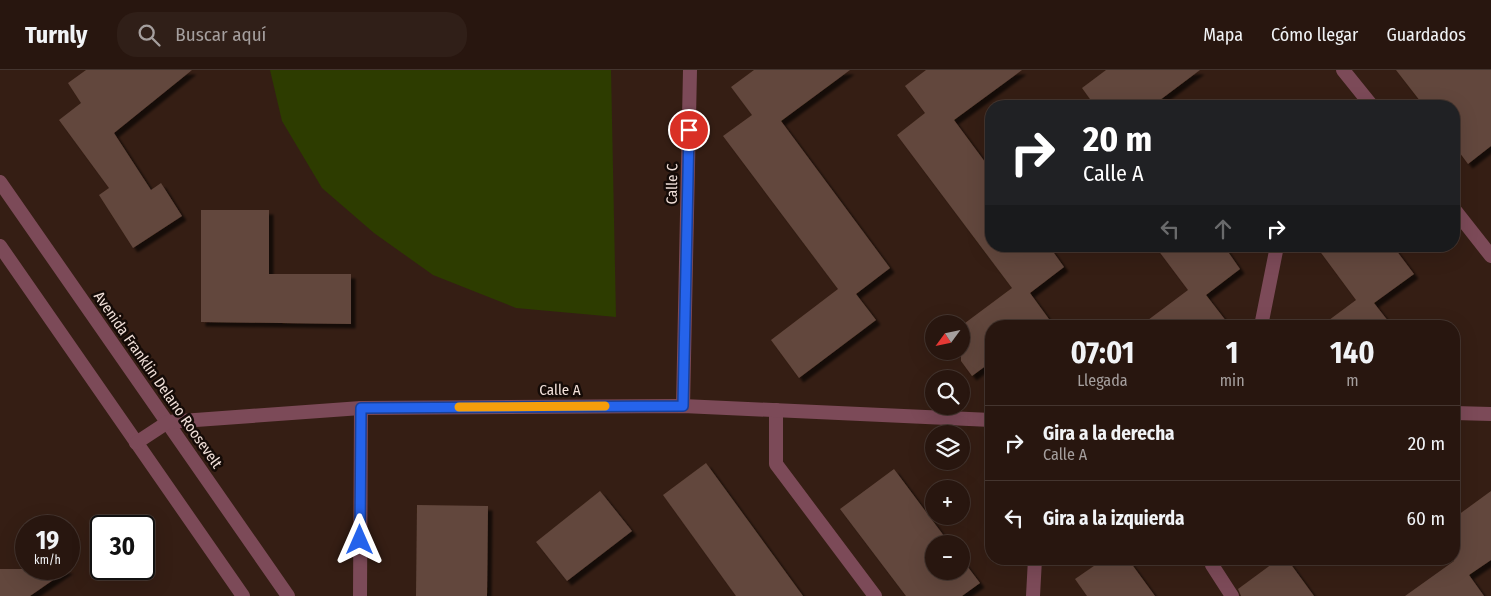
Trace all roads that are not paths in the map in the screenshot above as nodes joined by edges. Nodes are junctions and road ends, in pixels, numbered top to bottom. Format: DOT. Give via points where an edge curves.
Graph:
graph roads {
  1 [pos="690,70"];
  2 [pos="1343,70"];
  3 [pos="1367,100"];
  4 [pos="0,182"];
  5 [pos="1460,217"];
  6 [pos="0,246"];
  7 [pos="1276,252"];
  8 [pos="1491,256"];
  9 [pos="1262,320"];
  10 [pos="683,406"];
  11 [pos="361,408"];
  12 [pos="776,410"];
  13 [pos="1460,413"];
  14 [pos="1491,414"];
  15 [pos="985,420"];
  16 [pos="168,422"];
  17 [pos="136,443"];
  18 [pos="1035,565"];
  19 [pos="1212,565"];
  20 [pos="242,596"];
  21 [pos="288,596"];
  22 [pos="360,596"];
  23 [pos="875,596"];
  24 [pos="1033,596"];
  25 [pos="1232,596"];
  1 -- 10 [label="street, Calle C"];
  2 -- 3 [label="street"];
  4 -- 16 [label="street, Avenida Franklin Delano Roosevelt"];
  5 -- 8 [label="street"];
  6 -- 17 [label="street"];
  7 -- 9 [label="street"];
  10 -- 11 [label="street, Calle A"];
  10 -- 12 [label="street, Calle A"];
  11 -- 16 [label="street, Calle A"];
  11 -- 22 [label="street"];
  12 -- 15 [label="street, Calle A"];
  12 -- 23 [label="street" via="776,464"];
  13 -- 14 [label="street"];
  16 -- 17 [label="street, Calle A"];
  16 -- 21 [label="street, Avenida Franklin Delano Roosevelt"];
  17 -- 20 [label="street"];
  18 -- 24 [label="street"];
  19 -- 25 [label="street"];
}
